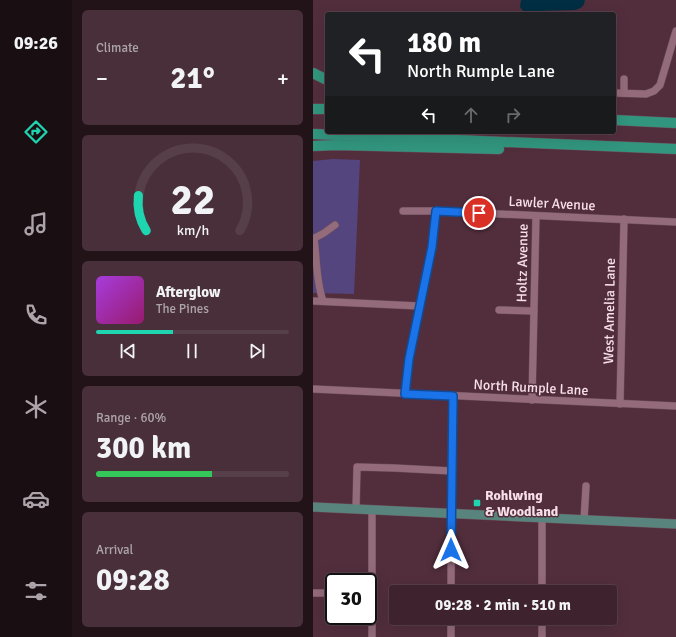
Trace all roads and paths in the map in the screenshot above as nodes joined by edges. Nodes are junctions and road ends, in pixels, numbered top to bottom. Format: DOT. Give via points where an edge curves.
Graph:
graph roads {
  1 [pos="676,31"];
  2 [pos="313,73"];
  3 [pos="325,79"];
  4 [pos="624,79"];
  5 [pos="616,93"];
  6 [pos="624,93"];
  7 [pos="313,108"];
  8 [pos="325,109"];
  9 [pos="616,120"];
  10 [pos="676,123"];
  11 [pos="313,134"];
  12 [pos="313,146"];
  13 [pos="644,148"];
  14 [pos="676,149"];
  15 [pos="403,211"];
  16 [pos="436,211"];
  17 [pos="536,216"];
  18 [pos="624,219"];
  19 [pos="676,222"];
  20 [pos="335,225"];
  21 [pos="314,238"];
  22 [pos="318,280"];
  23 [pos="313,288"];
  24 [pos="313,301"];
  25 [pos="323,301"];
  26 [pos="419,306"];
  27 [pos="499,310"];
  28 [pos="534,311"];
  29 [pos="313,389"];
  30 [pos="405,394"];
  31 [pos="453,396"];
  32 [pos="532,400"];
  33 [pos="620,404"];
  34 [pos="676,406"];
  35 [pos="452,471"];
  36 [pos="586,486"];
  37 [pos="313,507"];
  38 [pos="356,509"];
  39 [pos="372,510"];
  40 [pos="451,514"];
  41 [pos="542,518"];
  42 [pos="584,520"];
  43 [pos="676,524"];
  44 [pos="371,573"];
  45 [pos="451,585"];
  46 [pos="542,585"];
  47 [pos="313,592"];
  48 [pos="325,593"];
  49 [pos="372,625"];
  50 [pos="451,625"];
  51 [pos="542,625"];
  52 [pos="373,637"];
  53 [pos="451,637"];
  54 [pos="542,637"];
  1 -- 6 [label="street" via="660,84 654,91 646,94"];
  2 -- 3 [label="highway"];
  4 -- 6 [label="street"];
  5 -- 6 [label="street"];
  7 -- 8 [label="highway"];
  9 -- 10 [label="highway"];
  11 -- 13 [label="highway"];
  12 -- 13 [label="highway" via="610,150"];
  13 -- 14 [label="highway"];
  15 -- 16 [label="street, Lawler Avenue"];
  16 -- 17 [label="street, Lawler Avenue"];
  16 -- 26 [label="street" via="432,247"];
  17 -- 18 [label="street, Lawler Avenue"];
  17 -- 28 [label="street, Holtz Avenue"];
  18 -- 19 [label="street, Lawler Avenue"];
  18 -- 33 [label="street, West Amelia Lane"];
  20 -- 21 [label="street"];
  21 -- 22 [label="street"];
  22 -- 23 [label="street"];
  22 -- 25 [label="street"];
  24 -- 25 [label="street"];
  25 -- 26 [label="street"];
  26 -- 30 [label="street"];
  27 -- 28 [label="street, Holtz Avenue"];
  28 -- 32 [label="street, Holtz Avenue"];
  29 -- 30 [label="street, North Rumple Lane"];
  30 -- 31 [label="street, North Rumple Lane"];
  31 -- 32 [label="street, North Rumple Lane"];
  31 -- 35 [label="street"];
  32 -- 33 [label="street, North Rumple Lane"];
  33 -- 34 [label="street, North Rumple Lane"];
  35 -- 38 [label="street" via="357,467"];
  35 -- 40 [label="street"];
  36 -- 42 [label="street"];
  37 -- 38 [label="main road"];
  38 -- 39 [label="main road"];
  39 -- 40 [label="main road"];
  39 -- 44 [label="street"];
  40 -- 41 [label="main road"];
  40 -- 45 [label="street"];
  41 -- 42 [label="main road"];
  41 -- 46 [label="street"];
  42 -- 43 [label="main road"];
  47 -- 48 [label="street"];
  49 -- 52 [label="street"];
  50 -- 53 [label="street"];
  51 -- 54 [label="street"];
}
